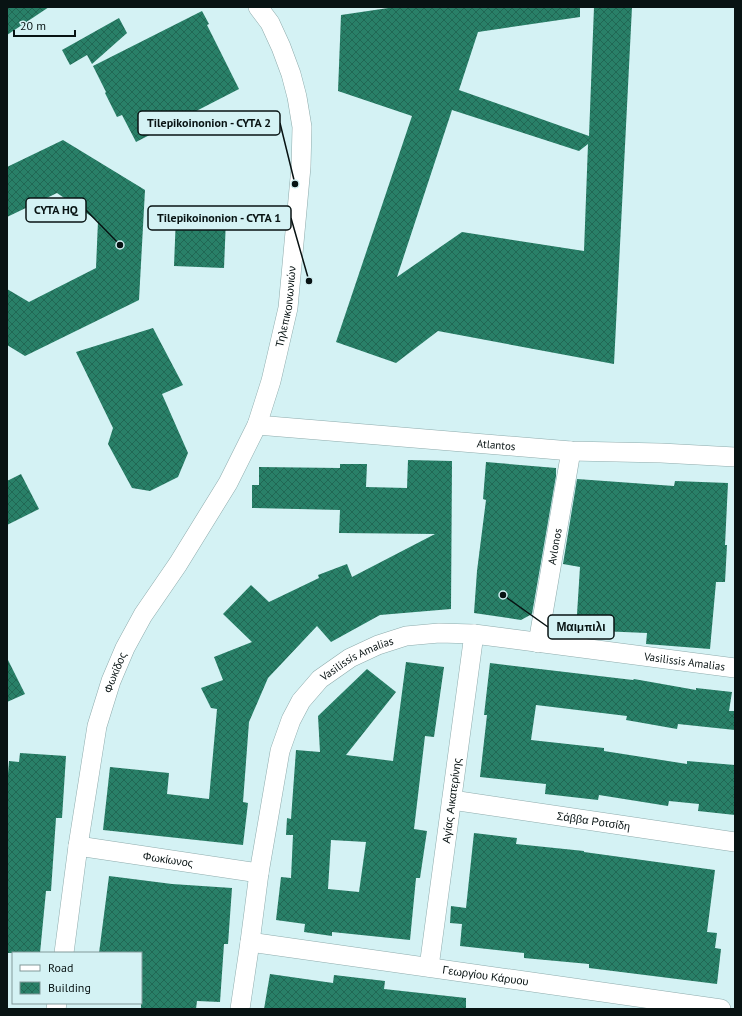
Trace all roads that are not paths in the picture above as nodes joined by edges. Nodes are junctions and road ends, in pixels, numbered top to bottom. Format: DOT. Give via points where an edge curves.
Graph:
graph roads {
  1 [pos="258,7"];
  2 [pos="257,425"];
  3 [pos="571,451"];
  4 [pos="735,457"];
  5 [pos="474,634"];
  6 [pos="538,643"];
  7 [pos="735,668"];
  8 [pos="452,800"];
  9 [pos="735,842"];
  10 [pos="78,846"];
  11 [pos="259,873"];
  12 [pos="250,942"];
  13 [pos="64,952"];
  14 [pos="430,967"];
  15 [pos="240,1009"];
  16 [pos="721,1009"];
  1 -- 2 [label="street, Τηλεπικοινωνιών" via="270,23 282,47 297,97 302,127 301,167 288,308 271,381"];
  2 -- 3 [label="street, Atlantos"];
  2 -- 10 [label="street, Φωκίδος" via="228,482 178,564 143,614 110,681 97,726"];
  3 -- 4 [label="street, Atlantos"];
  3 -- 6 [label="street, Avlonos"];
  5 -- 6 [label="street, Vasilissis Amalias"];
  5 -- 8 [label="street, Αγίας Αικατερίνης"];
  5 -- 11 [label="street, Vasilissis Amalias" via="439,632 406,636 378,645 350,658 320,680 301,701 280,751"];
  6 -- 7 [label="street, Vasilissis Amalias"];
  8 -- 9 [label="street, Σάββα Ροτσίδη"];
  8 -- 14 [label="street, Αγίας Αικατερίνης"];
  10 -- 11 [label="street, Φωκίωνος"];
  10 -- 13 [label="street, Φωκίδος"];
  11 -- 12 [label="street, Vasilissis Amalias"];
  12 -- 14 [label="street, Γεωργίου Κάρυου"];
  12 -- 15 [label="street, Vasilissis Amalias"];
  14 -- 16 [label="street, Γεωργίου Κάρυου"];
}
